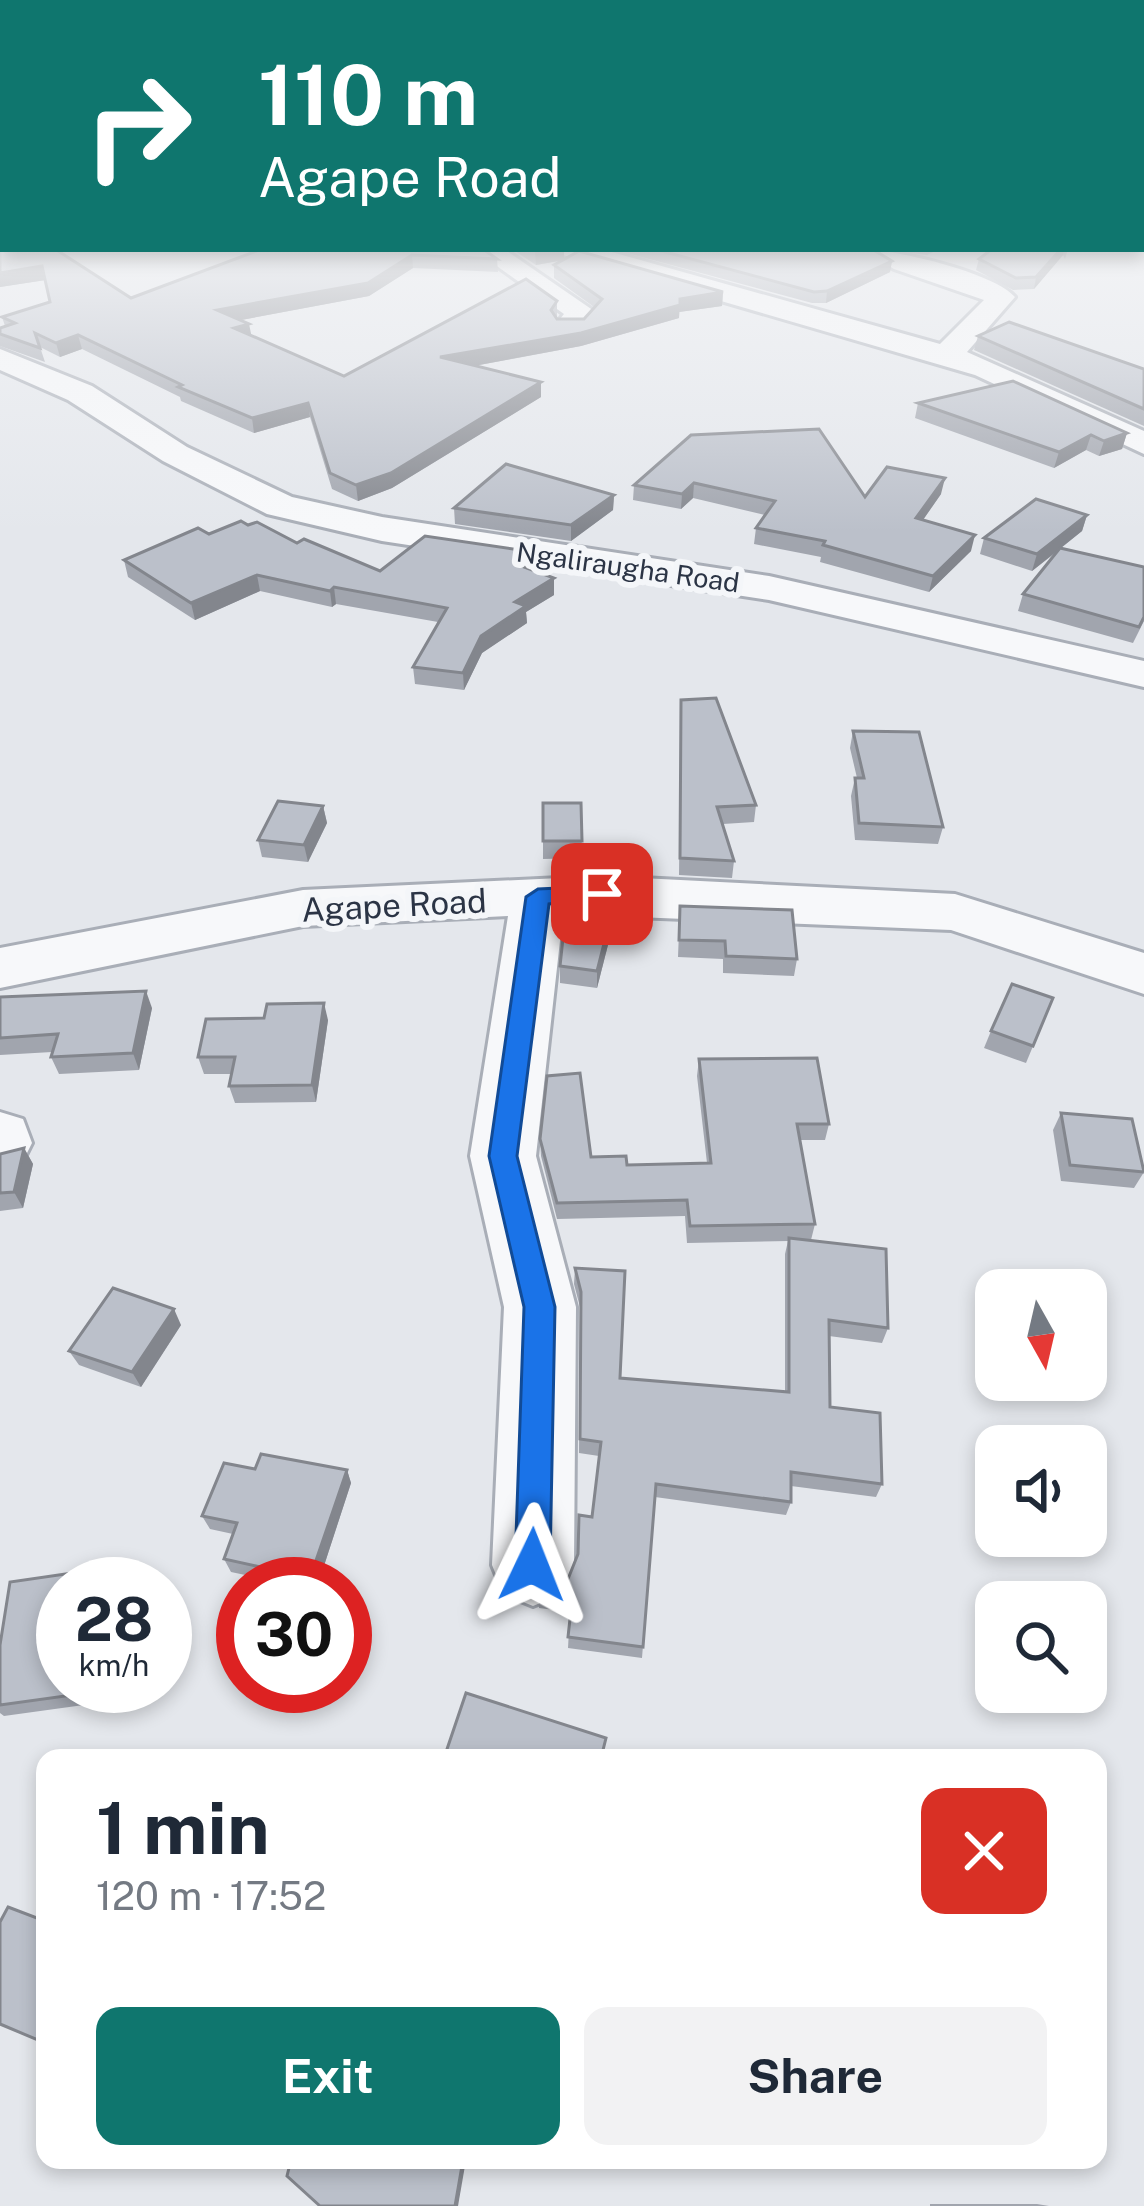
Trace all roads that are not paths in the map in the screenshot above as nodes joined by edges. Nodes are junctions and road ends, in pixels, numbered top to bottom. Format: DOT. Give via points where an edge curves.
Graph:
graph roads {
  1 [pos="843,326"];
  2 [pos="975,326"];
  3 [pos="949,356"];
  4 [pos="0,358"];
  5 [pos="1144,444"];
  6 [pos="1144,674"];
  7 [pos="538,897"];
  8 [pos="0,968"];
  9 [pos="1144,974"];
  10 [pos="532,1565"];
  1 -- 3 [label="street"];
  2 -- 3 [label="street" via="956,338"];
  3 -- 5 [label="street"];
  4 -- 6 [label="street, Ngaliraugha Road" via="80,393 280,506 382,529 769,587"];
  7 -- 8 [label="street, Agape Road" via="303,908"];
  7 -- 9 [label="street, Agape Road" via="955,913"];
  7 -- 10 [label="street" via="503,1156 540,1307"];
}
